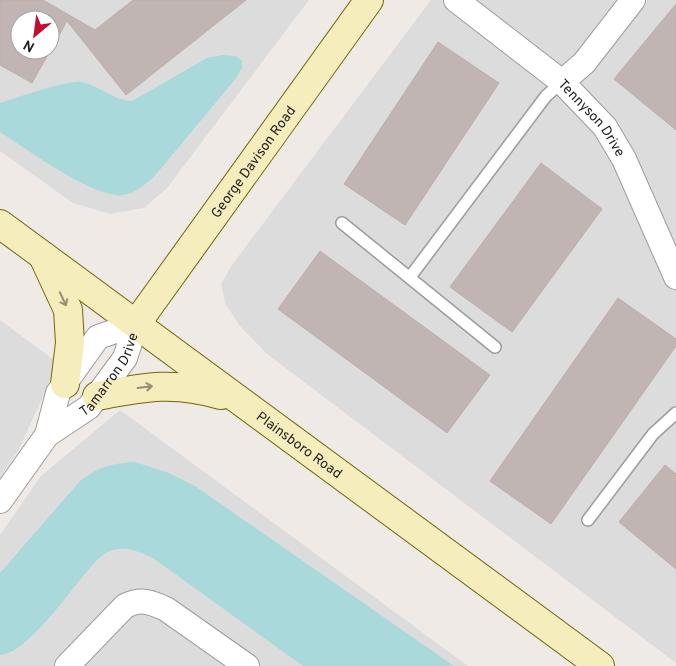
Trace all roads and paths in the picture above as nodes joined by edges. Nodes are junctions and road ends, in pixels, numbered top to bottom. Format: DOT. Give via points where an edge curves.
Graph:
graph roads {
  1 [pos="369,0"];
  2 [pos="456,0"];
  3 [pos="633,0"];
  4 [pos="562,82"];
  5 [pos="342,223"];
  6 [pos="0,224"];
  7 [pos="42,255"];
  8 [pos="410,277"];
  9 [pos="676,277"];
  10 [pos="136,324"];
  11 [pos="494,346"];
  12 [pos="65,384"];
  13 [pos="97,396"];
  14 [pos="235,399"];
  15 [pos="676,413"];
  16 [pos="47,435"];
  17 [pos="0,501"];
  18 [pos="588,520"];
  19 [pos="67,666"];
  20 [pos="247,666"];
  21 [pos="600,666"];
  1 -- 10 [label="street, George Davison Road"];
  2 -- 4 [label="street, Tennyson Drive"];
  3 -- 4 [label="street" via="584,63"];
  4 -- 8 [label="lane" via="546,96"];
  4 -- 9 [label="street, Tennyson Drive" via="604,128 624,159"];
  5 -- 8 [label="lane"];
  6 -- 7 [label="street, Plainsboro Road"];
  7 -- 10 [label="street, Plainsboro Road"];
  7 -- 12 [label="street, one-way" via="68,310 70,343"];
  8 -- 11 [label="lane"];
  10 -- 12 [label="street, Tamarron Drive" via="98,337"];
  10 -- 13 [label="street, Tamarron Drive" via="125,358"];
  10 -- 14 [label="street, Plainsboro Road"];
  12 -- 16 [label="street, Tamarron Drive" via="58,393"];
  13 -- 14 [label="street, one-way" via="148,386 193,386"];
  13 -- 16 [label="street, Tamarron Drive" via="89,407"];
  14 -- 21 [label="street, Plainsboro Road"];
  15 -- 18 [label="lane" via="653,434"];
  16 -- 17 [label="street, Tamarron Drive"];
  19 -- 20 [label="street" via="121,610 137,601 151,602 166,609"];
}
